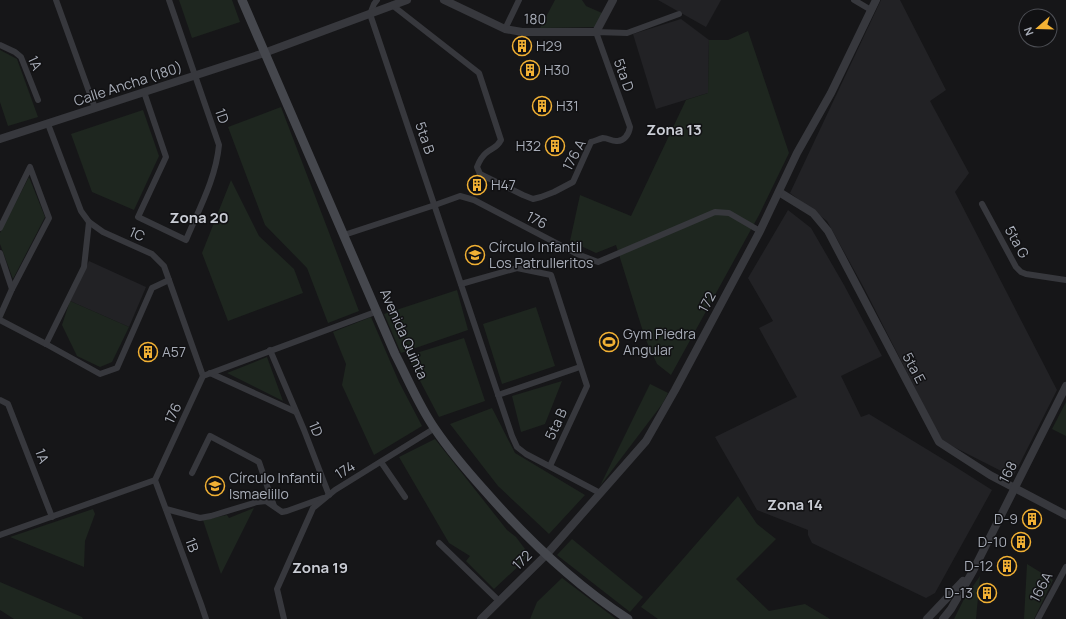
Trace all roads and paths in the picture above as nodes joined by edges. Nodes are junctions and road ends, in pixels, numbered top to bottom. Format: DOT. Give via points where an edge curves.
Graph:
graph roads {
  1 [pos="56,0"];
  2 [pos="169,0"];
  3 [pos="242,0"];
  4 [pos="376,0"];
  5 [pos="407,0"];
  6 [pos="444,0"];
  7 [pos="519,0"];
  8 [pos="613,0"];
  9 [pos="854,0"];
  10 [pos="876,0"];
  11 [pos="392,5"];
  12 [pos="871,10"];
  13 [pos="370,14"];
  14 [pos="679,14"];
  15 [pos="504,29"];
  16 [pos="596,32"];
  17 [pos="0,45"];
  18 [pos="264,54"];
  19 [pos="196,76"];
  20 [pos="144,92"];
  21 [pos="38,100"];
  22 [pos="95,108"];
  23 [pos="48,124"];
  24 [pos="630,127"];
  25 [pos="0,139"];
  26 [pos="780,192"];
  27 [pos="982,204"];
  28 [pos="435,206"];
  29 [pos="89,222"];
  30 [pos="0,228"];
  31 [pos="760,231"];
  32 [pos="344,235"];
  33 [pos="0,253"];
  34 [pos="169,280"];
  35 [pos="1066,280"];
  36 [pos="461,284"];
  37 [pos="12,289"];
  38 [pos="378,311"];
  39 [pos="0,316"];
  40 [pos="0,320"];
  41 [pos="46,344"];
  42 [pos="270,350"];
  43 [pos="580,366"];
  44 [pos="210,373"];
  45 [pos="203,376"];
  46 [pos="1066,386"];
  47 [pos="498,395"];
  48 [pos="0,400"];
  49 [pos="296,412"];
  50 [pos="435,428"];
  51 [pos="380,462"];
  52 [pos="550,466"];
  53 [pos="192,473"];
  54 [pos="155,480"];
  55 [pos="1014,489"];
  56 [pos="600,493"];
  57 [pos="329,495"];
  58 [pos="405,497"];
  59 [pos="274,506"];
  60 [pos="166,509"];
  61 [pos="1066,515"];
  62 [pos="52,517"];
  63 [pos="0,535"];
  64 [pos="439,543"];
  65 [pos="546,555"];
  66 [pos="1066,566"];
  67 [pos="973,571"];
  68 [pos="499,601"];
  69 [pos="206,619"];
  70 [pos="284,619"];
  71 [pos="481,619"];
  72 [pos="628,619"];
  73 [pos="927,619"];
  74 [pos="943,619"];
  75 [pos="1038,619"];
  1 -- 22 [label="street"];
  2 -- 19 [label="street, 1D"];
  3 -- 18 [label="main road, Avenida Quinta"];
  4 -- 13 [label="street"];
  5 -- 11 [label="street"];
  6 -- 15 [label="street, 180"];
  7 -- 15 [label="street"];
  8 -- 16 [label="street"];
  9 -- 12 [label="street"];
  10 -- 12 [label="street, 172"];
  11 -- 13 [label="street"];
  11 -- 24 [label="street, 176 A" via="479,73 501,140 498,146 487,152 480,160 477,167 480,174 523,195 541,197 573,182 591,142 602,138 620,141 626,138"];
  12 -- 26 [label="street, 172" via="831,93 797,153"];
  13 -- 18 [label="street"];
  13 -- 28 [label="street, 5ta B"];
  14 -- 16 [label="street" via="627,34"];
  15 -- 16 [label="street, 180" via="522,32"];
  16 -- 24 [label="street, 5ta D"];
  17 -- 21 [label="street, 1A" via="21,57"];
  18 -- 19 [label="street, Calle Ancha (180)"];
  18 -- 32 [label="main road, Avenida Quinta"];
  19 -- 20 [label="street, Calle Ancha (180)"];
  19 -- 20 [label="street, 1D" via="219,145 214,173 186,240 138,217 166,157"];
  20 -- 22 [label="street, Calle Ancha (180)"];
  22 -- 23 [label="street, Calle Ancha (180)"];
  23 -- 25 [label="street, Calle Ancha (180)"];
  23 -- 29 [label="street, 1C" via="81,211"];
  26 -- 31 [label="street, 172"];
  26 -- 55 [label="street, 5ta E" via="813,213 828,231 938,442"];
  27 -- 35 [label="street, 5ta G" via="1021,272"];
  28 -- 31 [label="street, 176" via="460,196 474,200 577,254 598,262 715,212 729,213"];
  28 -- 32 [label="street, 176"];
  28 -- 36 [label="street, 5ta B"];
  29 -- 34 [label="street, 1C" via="103,232 152,254 164,266"];
  29 -- 41 [label="street" via="84,267"];
  30 -- 37 [label="street" via="30,167 49,218"];
  31 -- 56 [label="street, 172" via="646,441"];
  32 -- 38 [label="main road, Avenida Quinta"];
  33 -- 37 [label="street"];
  34 -- 41 [label="street" via="152,288 117,368 100,374"];
  34 -- 45 [label="street, 1C"];
  36 -- 43 [label="street, 5ta B" via="516,268 551,275"];
  36 -- 47 [label="street, 5ta B"];
  37 -- 39 [label="street"];
  38 -- 42 [label="street"];
  38 -- 50 [label="main road, Avenida Quinta" via="395,354"];
  40 -- 41 [label="street"];
  42 -- 44 [label="street"];
  42 -- 49 [label="street, 1D"];
  43 -- 47 [label="street"];
  43 -- 52 [label="street, 5ta B" via="587,386"];
  44 -- 45 [label="street"];
  44 -- 49 [label="street"];
  45 -- 54 [label="street, 176"];
  46 -- 55 [label="street, 168"];
  47 -- 52 [label="street, 5ta B" via="517,447"];
  48 -- 62 [label="street, 1A" via="8,404"];
  49 -- 57 [label="street, 1D"];
  50 -- 51 [label="street, 174"];
  50 -- 65 [label="main road, Avenida Quinta" via="509,518"];
  51 -- 57 [label="street, 174"];
  51 -- 58 [label="street"];
  52 -- 56 [label="street, 5ta B"];
  53 -- 59 [label="street" via="210,436 259,462"];
  54 -- 60 [label="street, 1B"];
  54 -- 62 [label="street"];
  55 -- 61 [label="street, 5ta E"];
  55 -- 67 [label="street, 168"];
  56 -- 65 [label="street, 172"];
  57 -- 59 [label="street" via="282,512"];
  57 -- 70 [label="street, 174" via="313,508 277,589"];
  59 -- 60 [label="street" via="266,501 257,502 200,518"];
  60 -- 69 [label="street, 1B"];
  62 -- 63 [label="street"];
  64 -- 68 [label="street"];
  65 -- 68 [label="street, 172"];
  65 -- 72 [label="main road, Avenida Quinta" via="603,603"];
  66 -- 75 [label="street, 166A"];
  67 -- 73 [label="street, 168"];
  67 -- 74 [label="street, 168"];
  68 -- 71 [label="street, 172"];
}
